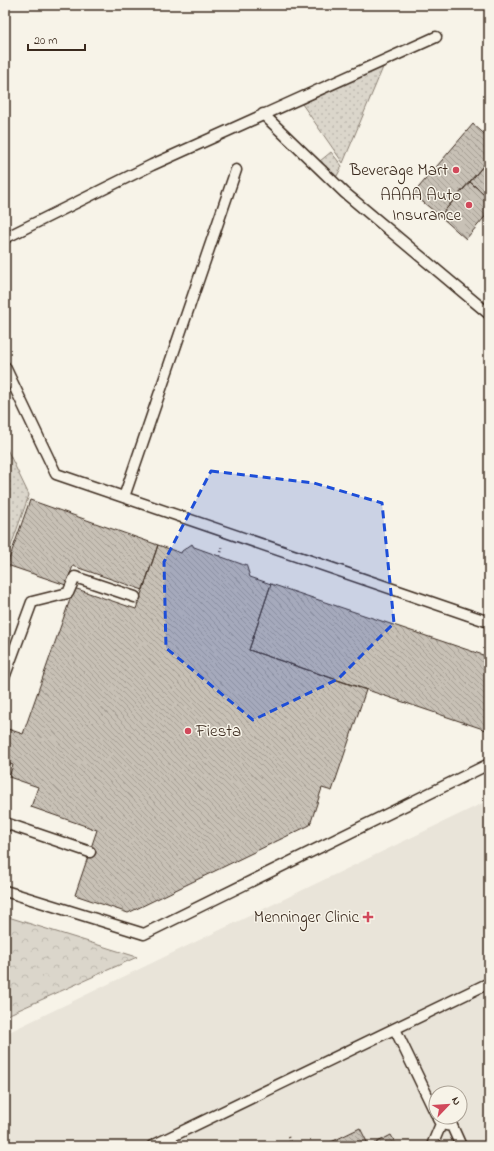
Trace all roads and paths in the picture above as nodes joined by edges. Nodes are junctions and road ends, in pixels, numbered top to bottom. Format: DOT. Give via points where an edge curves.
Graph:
graph roads {
  1 [pos="436,37"];
  2 [pos="262,114"];
  3 [pos="236,170"];
  4 [pos="5,238"];
  5 [pos="489,314"];
  6 [pos="5,366"];
  7 [pos="124,497"];
  8 [pos="135,597"];
  9 [pos="489,622"];
  10 [pos="5,675"];
  11 [pos="489,764"];
  12 [pos="5,823"];
  13 [pos="90,852"];
  14 [pos="5,891"];
  15 [pos="489,983"];
  16 [pos="395,1029"];
  17 [pos="428,1097"];
  18 [pos="438,1125"];
  19 [pos="449,1125"];
  20 [pos="288,1137"];
  21 [pos="152,1146"];
  22 [pos="292,1146"];
  23 [pos="434,1146"];
  24 [pos="461,1146"];
  1 -- 2 [label="lane"];
  2 -- 4 [label="lane"];
  2 -- 5 [label="lane" via="344,193"];
  3 -- 7 [label="lane"];
  6 -- 7 [label="lane" via="56,474"];
  7 -- 9 [label="lane"];
  8 -- 10 [label="lane" via="75,577 68,593 32,602"];
  11 -- 14 [label="lane" via="144,934"];
  12 -- 13 [label="lane"];
  15 -- 16 [label="lane"];
  16 -- 17 [label="lane"];
  16 -- 21 [label="lane"];
  18 -- 23 [label="lane"];
  19 -- 24 [label="lane"];
  20 -- 22 [label="path"];
}
